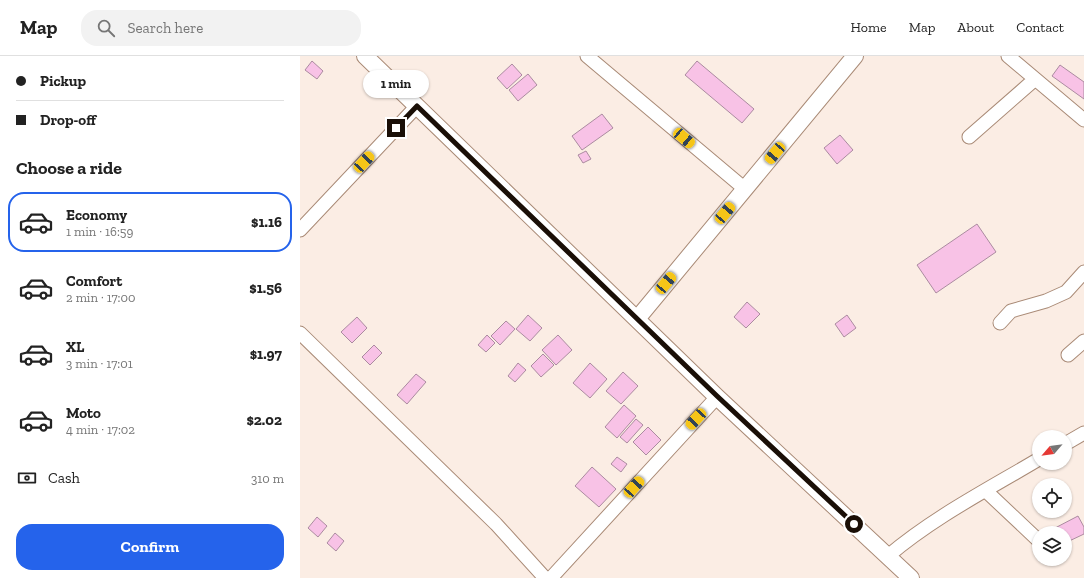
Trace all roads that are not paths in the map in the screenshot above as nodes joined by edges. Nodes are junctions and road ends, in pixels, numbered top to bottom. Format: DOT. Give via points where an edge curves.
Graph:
graph roads {
  1 [pos="365,56"];
  2 [pos="586,56"];
  3 [pos="855,56"];
  4 [pos="1008,56"];
  5 [pos="1034,80"];
  6 [pos="417,106"];
  7 [pos="1084,120"];
  8 [pos="970,137"];
  9 [pos="745,189"];
  10 [pos="300,230"];
  11 [pos="1084,272"];
  12 [pos="637,319"];
  13 [pos="1000,323"];
  14 [pos="300,333"];
  15 [pos="1084,341"];
  16 [pos="1068,355"];
  17 [pos="717,396"];
  18 [pos="1084,433"];
  19 [pos="1072,440"];
  20 [pos="1032,463"];
  21 [pos="986,491"];
  22 [pos="1032,534"];
  23 [pos="888,556"];
  24 [pos="545,578"];
  25 [pos="551,578"];
  26 [pos="911,578"];
  1 -- 6 [label="street"];
  2 -- 9 [label="street"];
  3 -- 9 [label="street"];
  4 -- 5 [label="street"];
  5 -- 7 [label="street"];
  5 -- 8 [label="street"];
  6 -- 10 [label="street"];
  6 -- 12 [label="street"];
  9 -- 12 [label="street"];
  11 -- 13 [label="street" via="1066,292 1011,312"];
  12 -- 17 [label="street"];
  14 -- 24 [label="street" via="496,524"];
  15 -- 16 [label="street"];
  17 -- 23 [label="street"];
  17 -- 25 [label="street"];
  18 -- 19 [label="street"];
  20 -- 21 [label="street"];
  21 -- 22 [label="street"];
  21 -- 23 [label="street" via="920,530"];
  23 -- 26 [label="street"];
}
